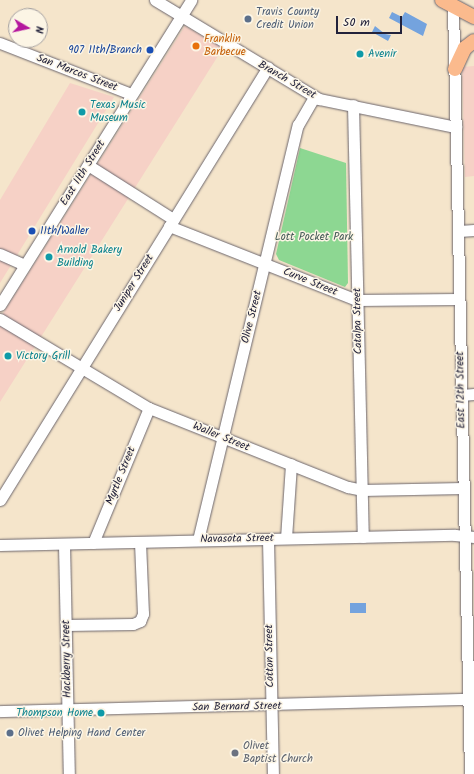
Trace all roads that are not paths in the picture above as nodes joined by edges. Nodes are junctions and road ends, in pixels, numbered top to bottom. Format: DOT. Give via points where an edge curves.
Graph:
graph roads {
  1 [pos="155,0"];
  2 [pos="191,0"];
  3 [pos="451,2"];
  4 [pos="182,16"];
  5 [pos="474,17"];
  6 [pos="474,40"];
  7 [pos="2,47"];
  8 [pos="268,66"];
  9 [pos="455,69"];
  10 [pos="131,94"];
  11 [pos="314,97"];
  12 [pos="353,105"];
  13 [pos="456,127"];
  14 [pos="88,165"];
  15 [pos="171,222"];
  16 [pos="474,230"];
  17 [pos="459,231"];
  18 [pos="0,254"];
  19 [pos="264,264"];
  20 [pos="25,265"];
  21 [pos="458,299"];
  22 [pos="357,300"];
  23 [pos="0,305"];
  24 [pos="0,319"];
  25 [pos="81,367"];
  26 [pos="461,394"];
  27 [pos="474,394"];
  28 [pos="148,408"];
  29 [pos="222,437"];
  30 [pos="291,464"];
  31 [pos="463,488"];
  32 [pos="362,490"];
  33 [pos="1,496"];
  34 [pos="362,537"];
  35 [pos="469,537"];
  36 [pos="286,538"];
  37 [pos="268,539"];
  38 [pos="198,540"];
  39 [pos="140,542"];
  40 [pos="93,543"];
  41 [pos="64,544"];
  42 [pos="0,545"];
  43 [pos="66,626"];
  44 [pos="471,700"];
  45 [pos="271,706"];
  46 [pos="68,710"];
  47 [pos="0,711"];
  48 [pos="69,774"];
  49 [pos="273,774"];
  50 [pos="470,774"];
  1 -- 4 [label="street, Branch Street"];
  2 -- 4 [label="street, East 11th Street"];
  3 -- 5 [label="main road"];
  3 -- 9 [label="street, East 12th Street"];
  4 -- 8 [label="street, Branch Street"];
  4 -- 10 [label="street, East 11th Street"];
  6 -- 9 [label="main road" via="465,48"];
  7 -- 10 [label="street, San Marcos Street"];
  8 -- 11 [label="street, Branch Street"];
  8 -- 15 [label="street, Juniper Street"];
  9 -- 13 [label="street, East 12th Street"];
  10 -- 14 [label="street, East 11th Street"];
  11 -- 12 [label="street, Branch Street"];
  11 -- 19 [label="street, Olive Street" via="298,125"];
  12 -- 13 [label="street, Branch Street"];
  12 -- 22 [label="street, Catalpa Street"];
  13 -- 17 [label="street, East 12th Street"];
  14 -- 15 [label="street, Curve Street"];
  14 -- 20 [label="street, East 11th Street"];
  15 -- 19 [label="street, Curve Street"];
  15 -- 25 [label="street, Juniper Street"];
  16 -- 17 [label="street"];
  17 -- 21 [label="street, East 12th Street"];
  18 -- 20 [label="street"];
  19 -- 22 [label="street, Curve Street"];
  19 -- 29 [label="street, Olive Street"];
  20 -- 23 [label="street, East 11th Street"];
  21 -- 22 [label="street, Curve Street"];
  21 -- 26 [label="street, East 12th Street"];
  22 -- 32 [label="street, Catalpa Street"];
  24 -- 25 [label="street, Waller Street"];
  25 -- 28 [label="street, Waller Street"];
  25 -- 33 [label="street, Juniper Street"];
  26 -- 27 [label="street"];
  26 -- 31 [label="street, East 12th Street"];
  28 -- 29 [label="street, Waller Street"];
  28 -- 40 [label="street, Myrtle Street"];
  29 -- 30 [label="street, Waller Street"];
  29 -- 38 [label="street, Olive Street"];
  30 -- 32 [label="street, Waller Street"];
  30 -- 36 [label="street"];
  31 -- 32 [label="street, Waller Street"];
  31 -- 35 [label="street, East 12th Street"];
  32 -- 34 [label="street, Catalpa Street"];
  34 -- 35 [label="street, Navasota Street"];
  34 -- 36 [label="street, Navasota Street"];
  35 -- 44 [label="street, East 12th Street"];
  36 -- 37 [label="street, Navasota Street"];
  37 -- 38 [label="street, Navasota Street"];
  37 -- 45 [label="street, Cotton Street"];
  38 -- 39 [label="street, Navasota Street"];
  39 -- 40 [label="street, Navasota Street"];
  39 -- 43 [label="street" via="143,614 140,621 133,624"];
  40 -- 41 [label="street, Navasota Street"];
  41 -- 42 [label="street, Navasota Street"];
  41 -- 43 [label="street, Hackberry Street"];
  43 -- 46 [label="street, Hackberry Street"];
  44 -- 45 [label="street, San Bernard Street"];
  44 -- 50 [label="street, East 12th Street"];
  45 -- 46 [label="street, San Bernard Street"];
  45 -- 49 [label="street, Cotton Street"];
  46 -- 47 [label="street, San Bernard Street"];
  46 -- 48 [label="street, Hackberry Street"];
}
